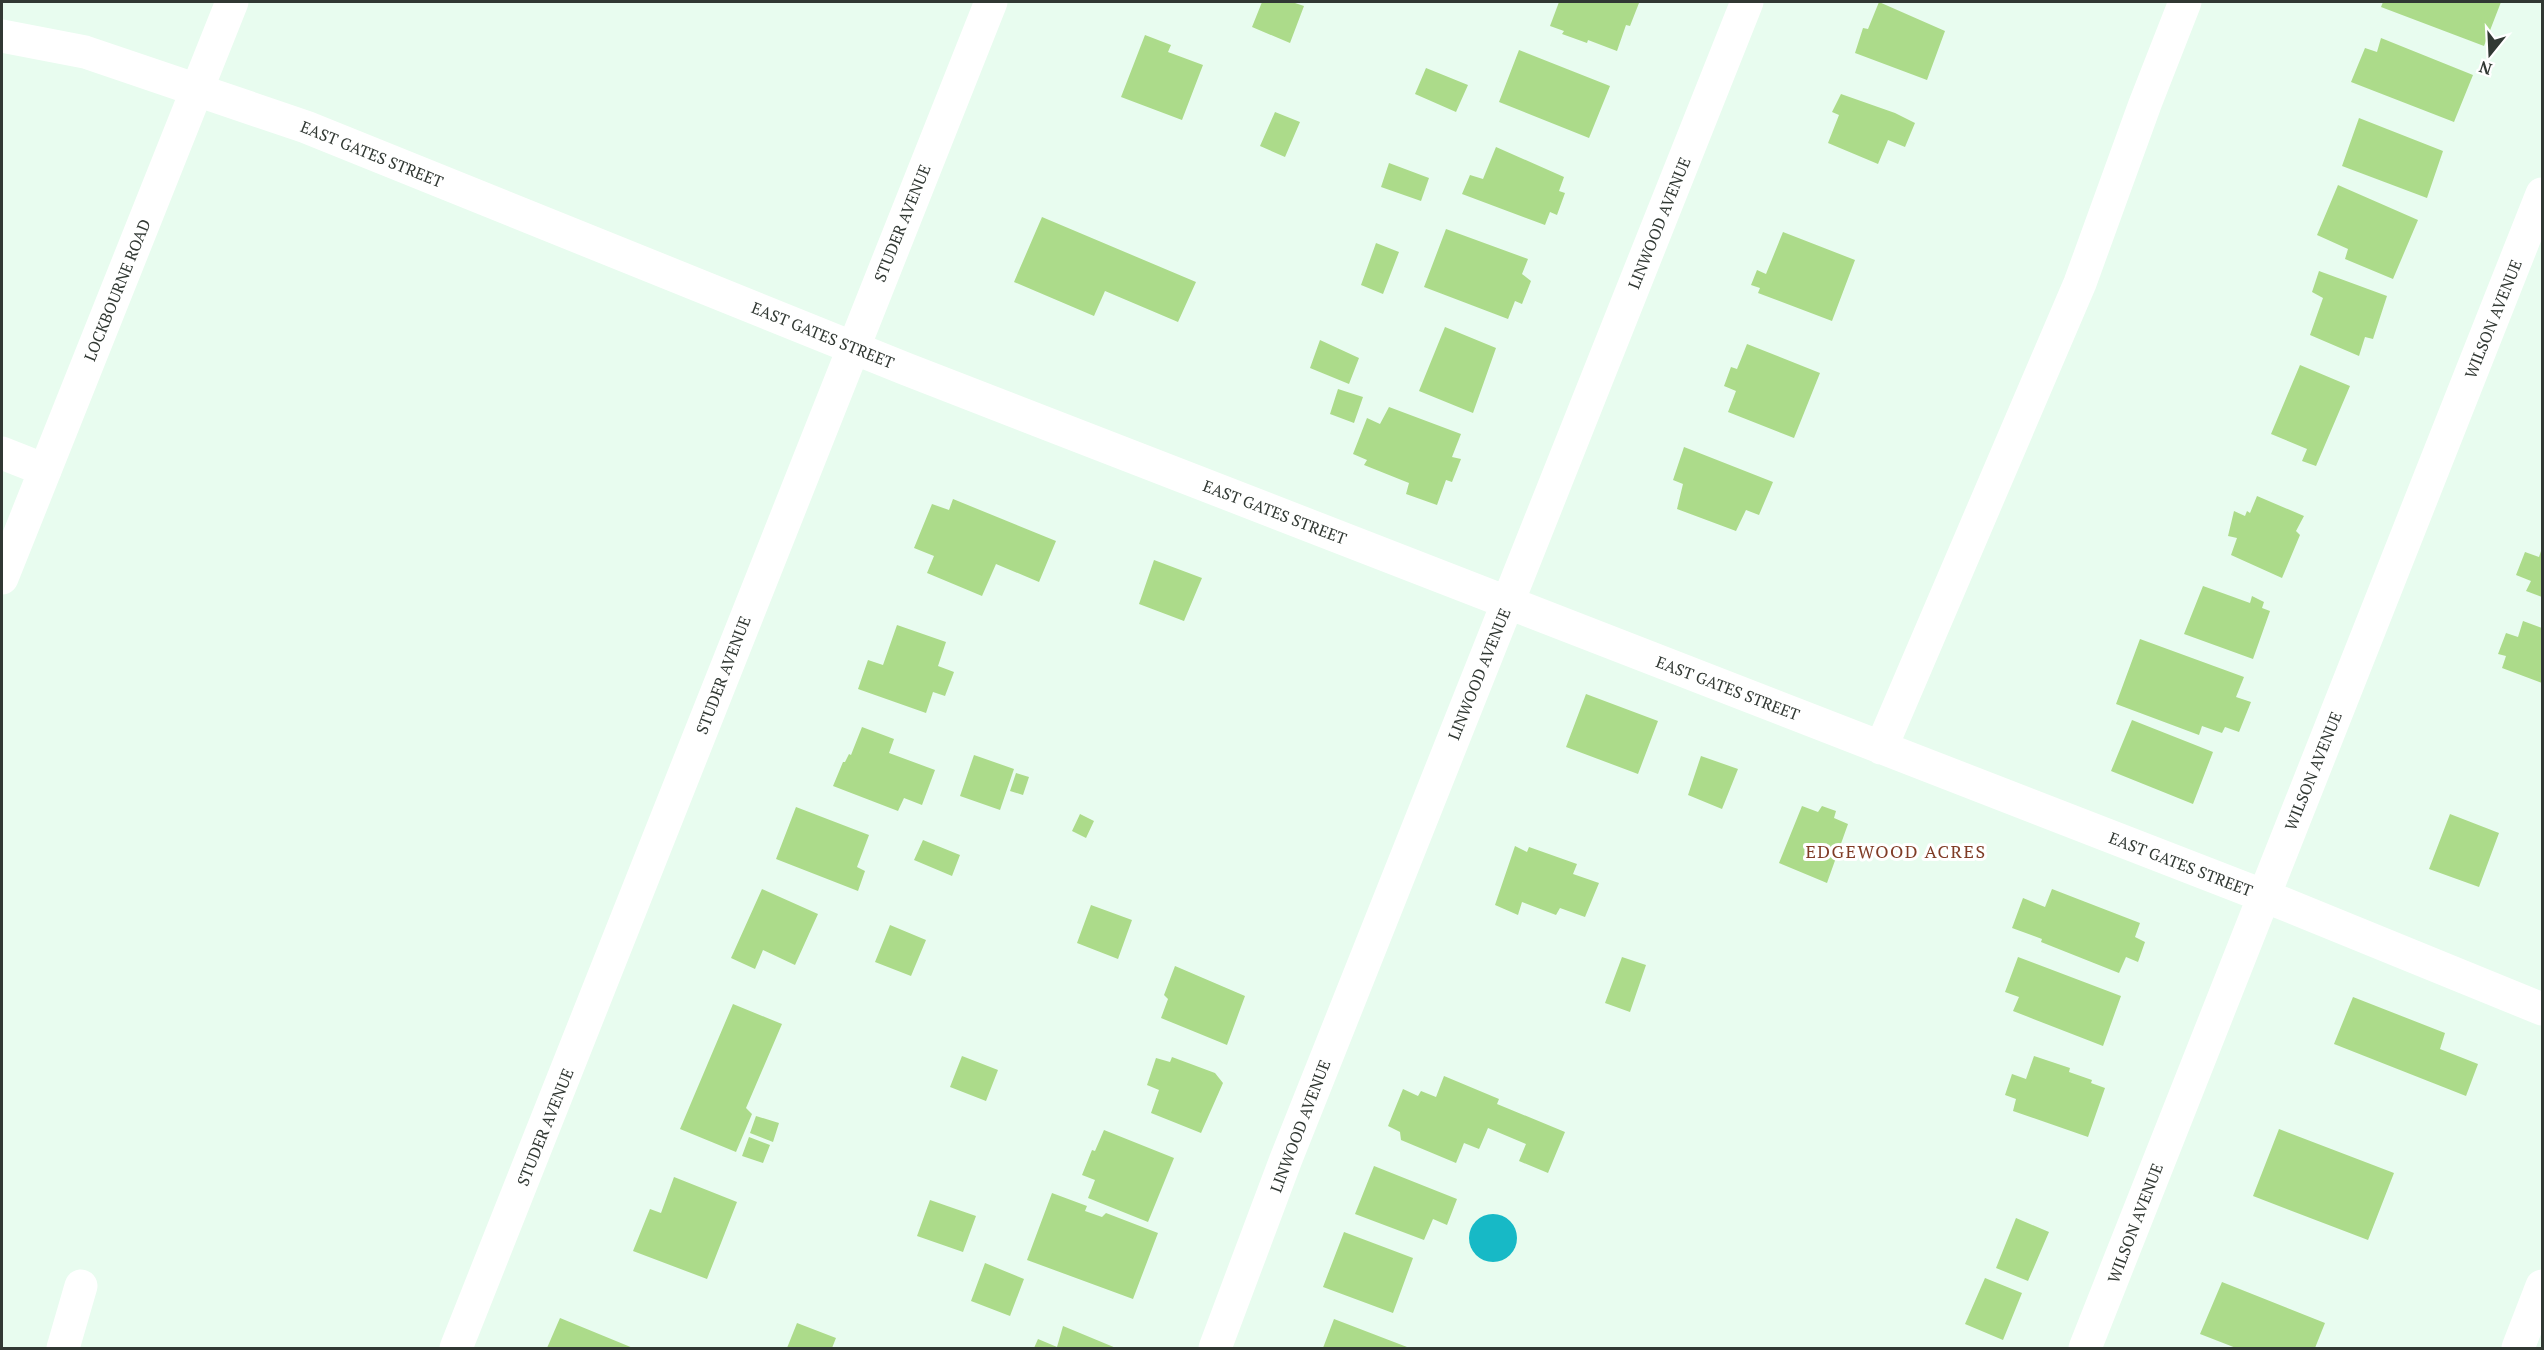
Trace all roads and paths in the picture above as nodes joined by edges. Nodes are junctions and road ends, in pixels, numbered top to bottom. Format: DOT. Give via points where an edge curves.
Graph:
graph roads {
  1 [pos="232,2"];
  2 [pos="991,2"];
  3 [pos="1747,2"];
  4 [pos="2185,2"];
  5 [pos="2,36"];
  6 [pos="197,89"];
  7 [pos="2542,194"];
  8 [pos="853,346"];
  9 [pos="2,453"];
  10 [pos="45,470"];
  11 [pos="2,578"];
  12 [pos="1508,602"];
  13 [pos="1881,748"];
  14 [pos="2263,895"];
  15 [pos="2542,1009"];
  16 [pos="81,1286"];
  17 [pos="2542,1286"];
  18 [pos="63,1348"];
  19 [pos="456,1348"];
  20 [pos="1215,1348"];
  21 [pos="2085,1348"];
  22 [pos="2518,1348"];
  1 -- 6 [label="street, LOCKBOURNE ROAD"];
  2 -- 8 [label="street, STUDER AVENUE"];
  3 -- 12 [label="street, LINWOOD AVENUE"];
  4 -- 13 [label="street" via="2080,283"];
  5 -- 6 [label="street, EAST GATES STREET" via="85,52"];
  6 -- 8 [label="street, EAST GATES STREET" via="306,127"];
  6 -- 10 [label="street, LOCKBOURNE ROAD"];
  7 -- 14 [label="street, WILSON AVENUE"];
  8 -- 12 [label="street, EAST GATES STREET"];
  8 -- 19 [label="street, STUDER AVENUE"];
  9 -- 10 [label="street"];
  10 -- 11 [label="street, LOCKBOURNE ROAD"];
  12 -- 13 [label="street, EAST GATES STREET"];
  12 -- 20 [label="street, LINWOOD AVENUE" via="1286,1159"];
  13 -- 14 [label="street, EAST GATES STREET"];
  14 -- 15 [label="street, EAST GATES STREET"];
  14 -- 21 [label="street, WILSON AVENUE"];
  16 -- 18 [label="street"];
  17 -- 22 [label="street"];
}
